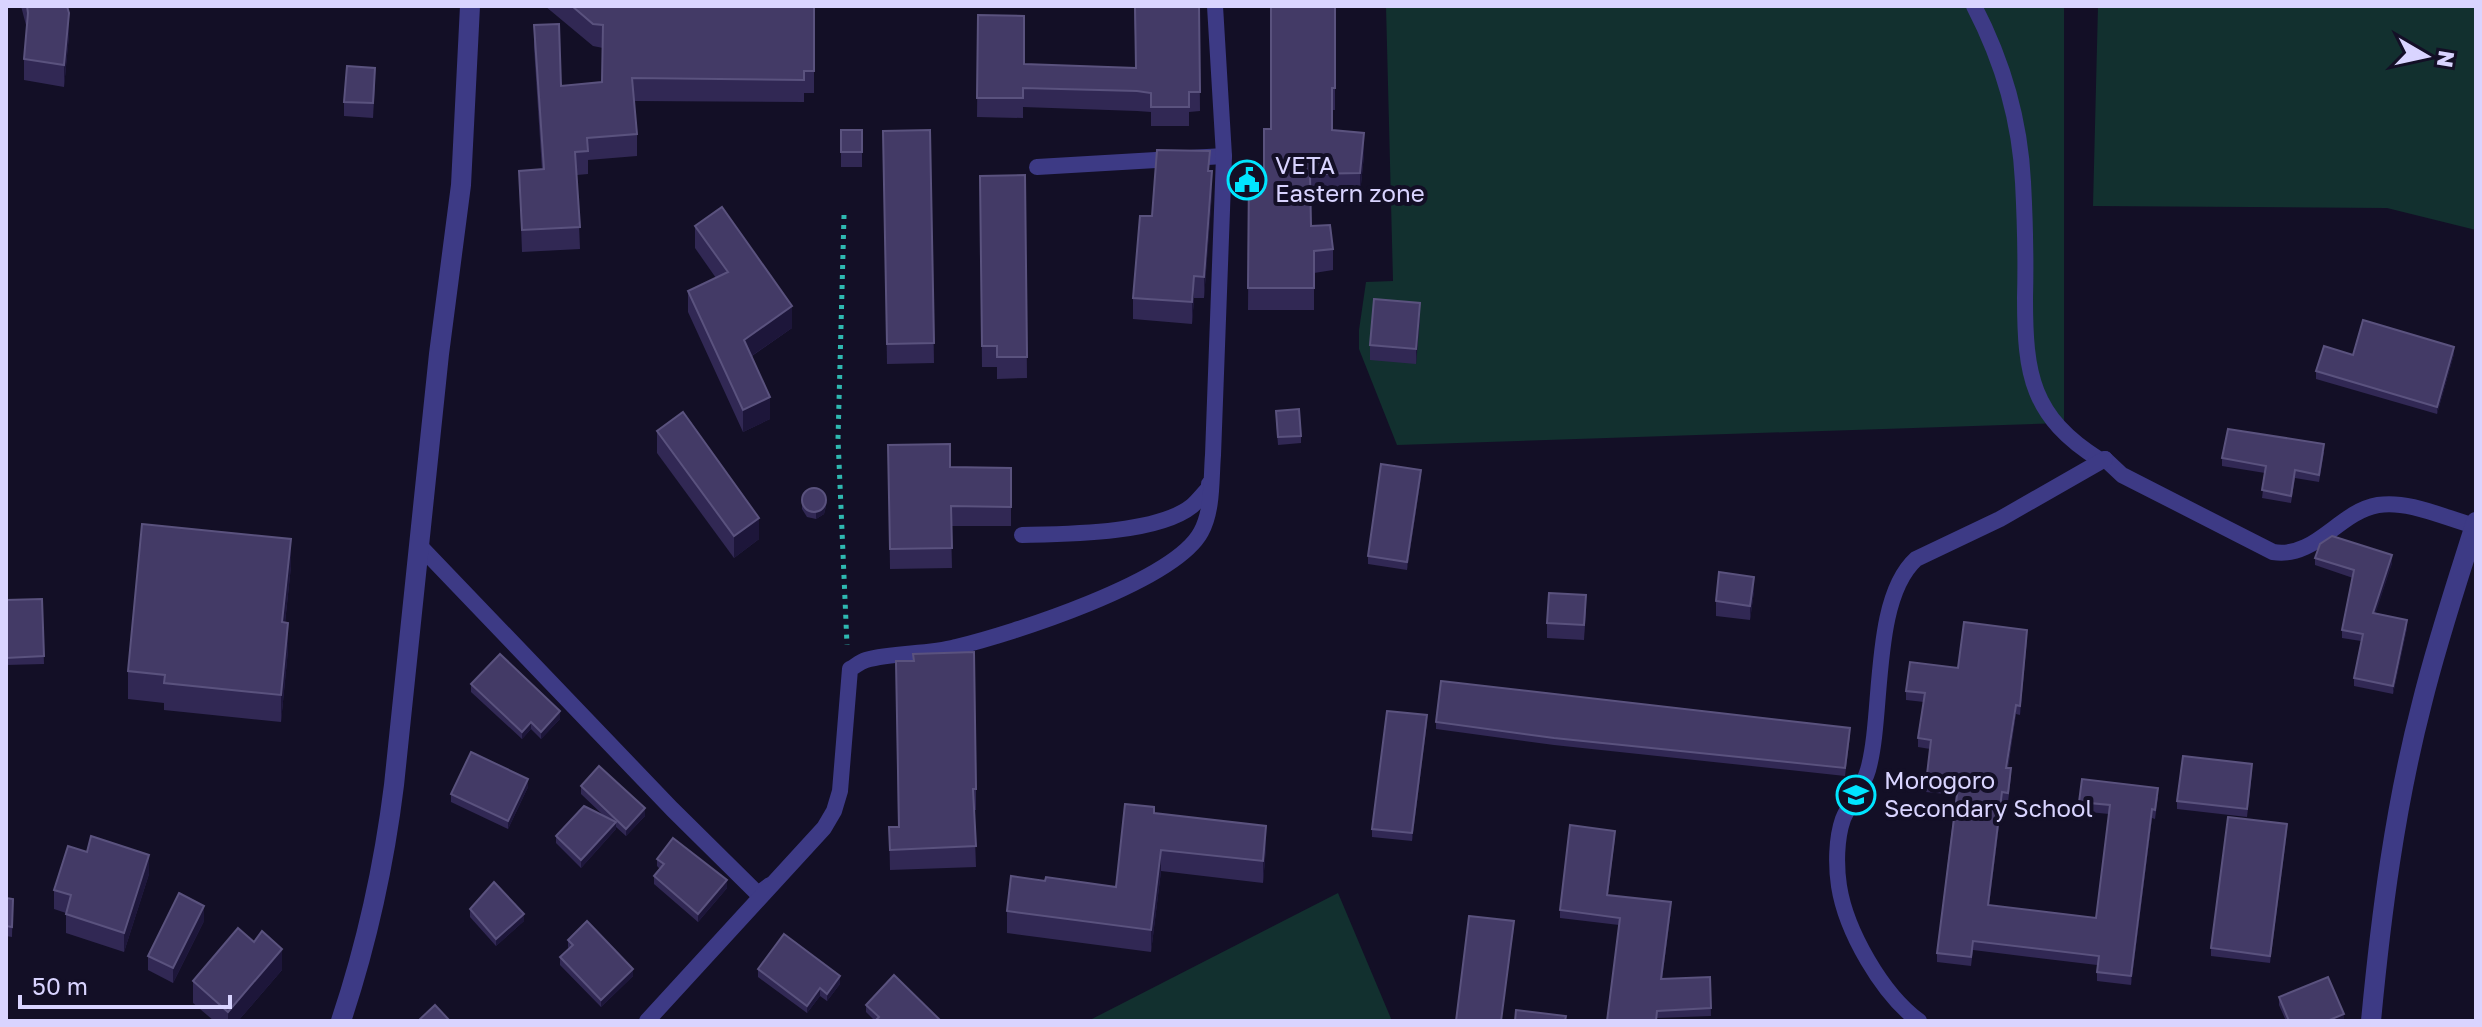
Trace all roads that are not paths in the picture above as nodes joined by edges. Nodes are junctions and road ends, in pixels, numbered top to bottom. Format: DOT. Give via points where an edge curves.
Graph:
graph roads {
  1 [pos="470,6"];
  2 [pos="1215,6"];
  3 [pos="1974,6"];
  4 [pos="1224,156"];
  5 [pos="1037,167"];
  6 [pos="1213,455"];
  7 [pos="2105,459"];
  8 [pos="2475,524"];
  9 [pos="1022,535"];
  10 [pos="418,544"];
  11 [pos="772,884"];
  12 [pos="341,1021"];
  13 [pos="647,1021"];
  14 [pos="1919,1021"];
  15 [pos="2371,1021"];
  1 -- 10 [label="street" via="461,185"];
  2 -- 4 [label="lane"];
  3 -- 7 [label="lane" via="2016,118 2031,379 2064,432 2080,448"];
  4 -- 5 [label="lane"];
  4 -- 6 [label="lane"];
  6 -- 9 [label="lane" via="1209,488 1183,512 1109,531"];
  6 -- 11 [label="lane" via="1202,531 1188,549 1145,577 1008,632 936,652 869,659 850,669 836,806 824,828"];
  7 -- 8 [label="lane" via="2122,475 2273,552 2303,550 2376,505 2408,507"];
  7 -- 14 [label="lane" via="1916,559 1896,589 1868,771 1843,821 1838,871 1848,917 1862,948 1896,1001"];
  8 -- 15 [label="street" via="2422,703 2403,790"];
  10 -- 11 [label="lane" via="758,894"];
  10 -- 12 [label="street" via="385,853 366,943"];
  11 -- 13 [label="lane"];
}
